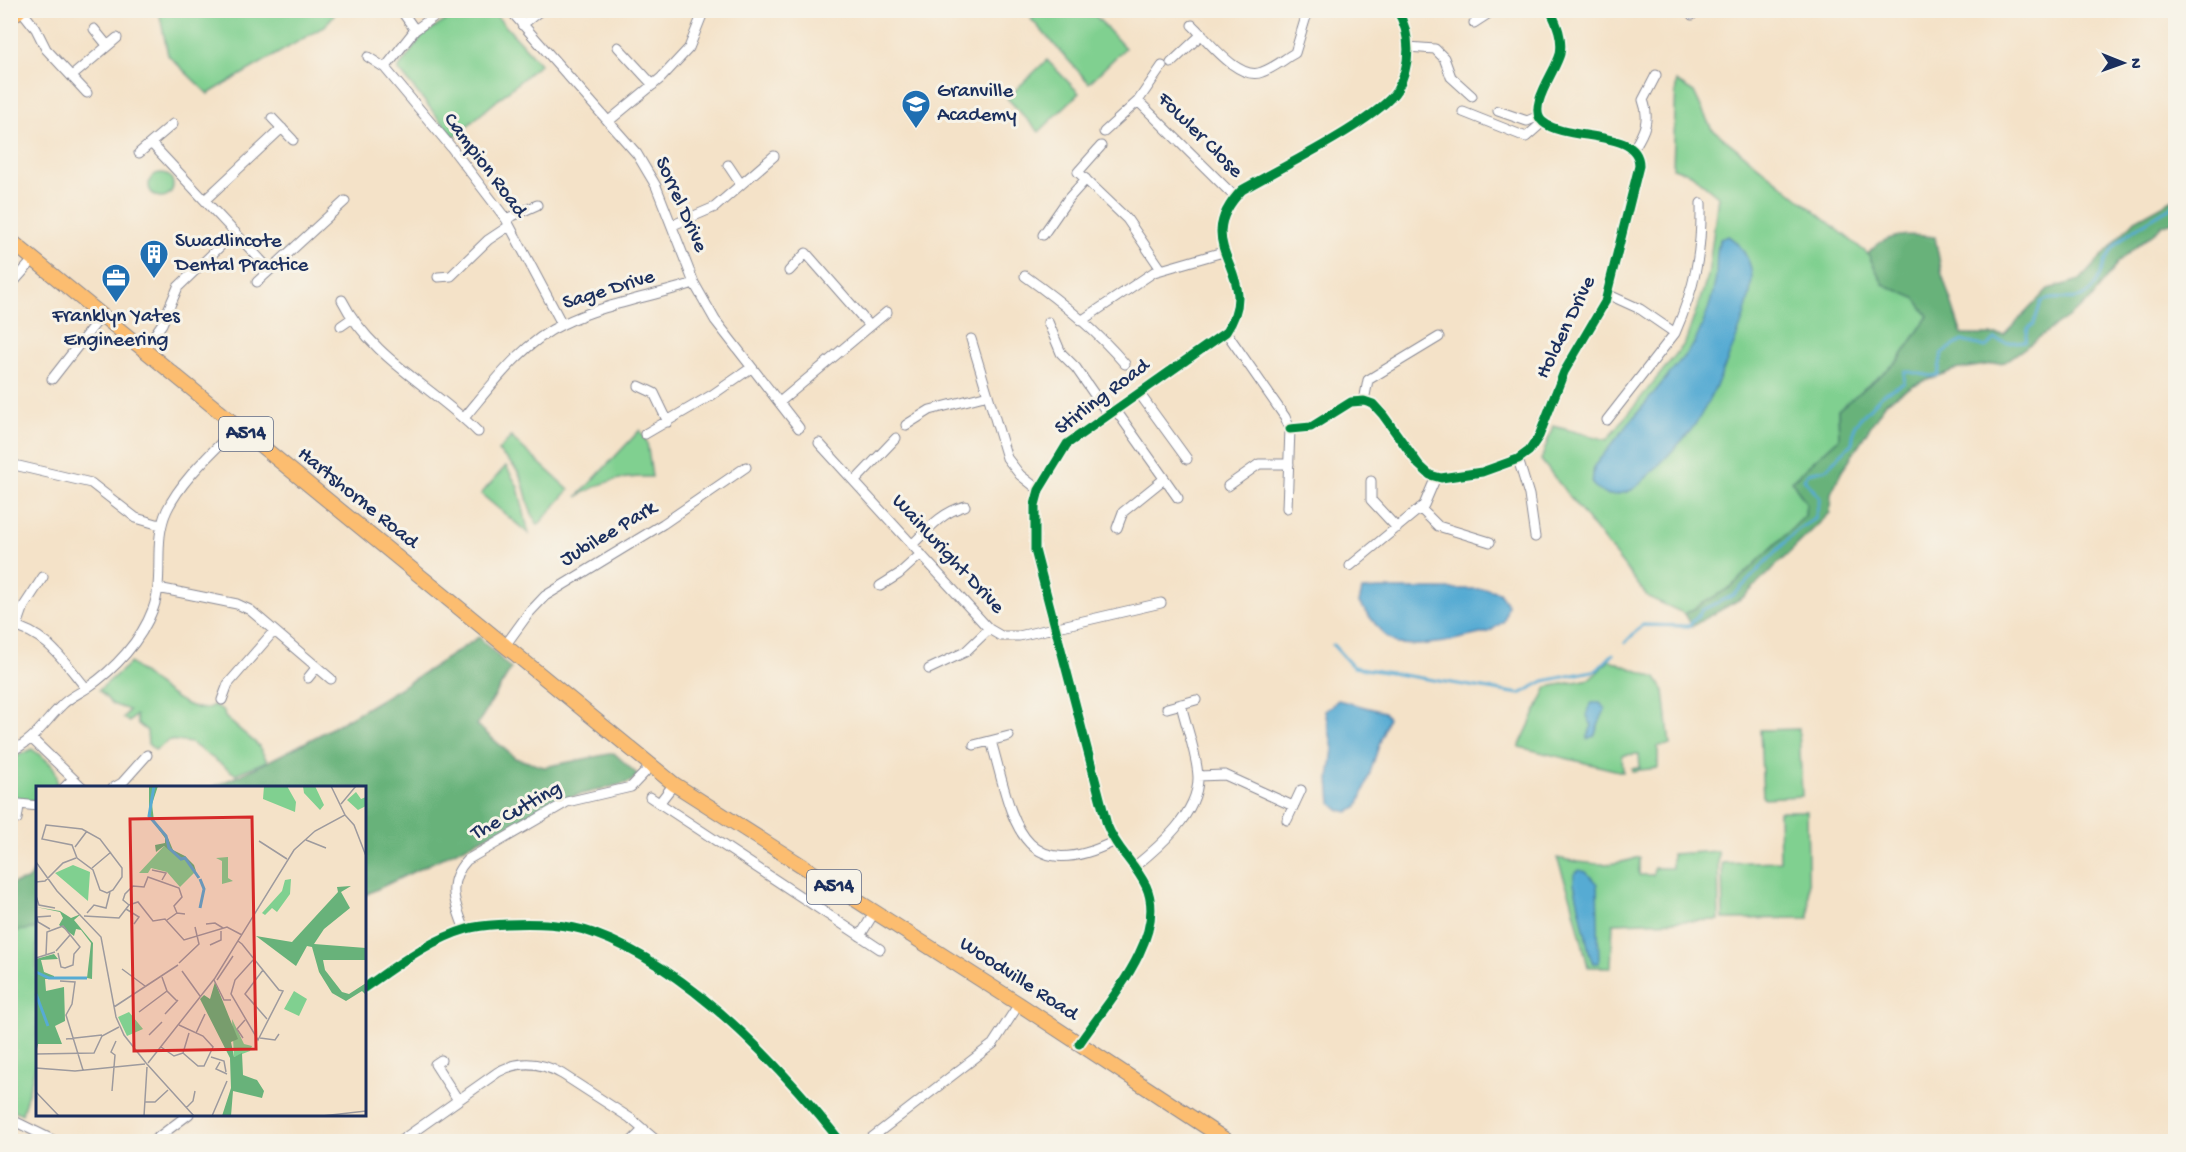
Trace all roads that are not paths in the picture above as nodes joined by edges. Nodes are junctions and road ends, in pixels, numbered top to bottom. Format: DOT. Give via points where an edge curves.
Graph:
graph roads {
  1 [pos="20,10"];
  2 [pos="400,10"];
  3 [pos="442,10"];
  4 [pos="510,10"];
  5 [pos="541,10"];
  6 [pos="704,10"];
  7 [pos="1308,10"];
  8 [pos="1397,10"];
  9 [pos="1494,10"];
  10 [pos="1550,10"];
  11 [pos="10,17"];
  12 [pos="1474,23"];
  13 [pos="522,25"];
  14 [pos="1192,25"];
  15 [pos="94,29"];
  16 [pos="415,30"];
  17 [pos="1202,34"];
  18 [pos="117,38"];
  19 [pos="107,45"];
  20 [pos="618,47"];
  21 [pos="1408,47"];
  22 [pos="368,57"];
  23 [pos="384,68"];
  24 [pos="1656,75"];
  25 [pos="72,76"];
  26 [pos="653,85"];
  27 [pos="87,93"];
  28 [pos="1472,96"];
  29 [pos="1138,101"];
  30 [pos="1498,111"];
  31 [pos="1463,112"];
  32 [pos="273,118"];
  33 [pos="1541,119"];
  34 [pos="610,120"];
  35 [pos="173,124"];
  36 [pos="282,128"];
  37 [pos="1104,132"];
  38 [pos="293,140"];
  39 [pos="151,144"];
  40 [pos="1101,146"];
  41 [pos="1634,148"];
  42 [pos="139,153"];
  43 [pos="774,156"];
  44 [pos="728,165"];
  45 [pos="1086,179"];
  46 [pos="740,183"];
  47 [pos="1235,197"];
  48 [pos="205,200"];
  49 [pos="345,201"];
  50 [pos="1701,203"];
  51 [pos="537,205"];
  52 [pos="508,223"];
  53 [pos="673,225"];
  54 [pos="236,232"];
  55 [pos="1042,235"];
  56 [pos="10,240"];
  57 [pos="1223,252"];
  58 [pos="34,259"];
  59 [pos="1161,269"];
  60 [pos="270,270"];
  61 [pos="789,270"];
  62 [pos="1026,276"];
  63 [pos="438,277"];
  64 [pos="258,282"];
  65 [pos="694,283"];
  66 [pos="10,286"];
  67 [pos="1607,294"];
  68 [pos="342,300"];
  69 [pos="887,312"];
  70 [pos="102,315"];
  71 [pos="351,318"];
  72 [pos="1081,321"];
  73 [pos="1048,322"];
  74 [pos="562,324"];
  75 [pos="341,326"];
  76 [pos="870,326"];
  77 [pos="1226,332"];
  78 [pos="1675,333"];
  79 [pos="1439,337"];
  80 [pos="971,339"];
  81 [pos="144,350"];
  82 [pos="1125,364"];
  83 [pos="751,368"];
  84 [pos="52,379"];
  85 [pos="639,386"];
  86 [pos="1139,393"];
  87 [pos="988,395"];
  88 [pos="781,401"];
  89 [pos="1364,401"];
  90 [pos="1112,412"];
  91 [pos="464,418"];
  92 [pos="1607,420"];
  93 [pos="668,422"];
  94 [pos="906,425"];
  95 [pos="237,427"];
  96 [pos="799,428"];
  97 [pos="1290,429"];
  98 [pos="478,432"];
  99 [pos="645,434"];
  100 [pos="896,438"];
  101 [pos="819,443"];
  102 [pos="1187,459"];
  103 [pos="1518,459"];
  104 [pos="10,464"];
  105 [pos="1289,464"];
  106 [pos="746,467"];
  107 [pos="1436,477"];
  108 [pos="1164,479"];
  109 [pos="855,481"];
  110 [pos="1371,481"];
  111 [pos="1228,486"];
  112 [pos="1039,489"];
  113 [pos="1178,498"];
  114 [pos="965,506"];
  115 [pos="1287,508"];
  116 [pos="1420,508"];
  117 [pos="160,525"];
  118 [pos="1117,528"];
  119 [pos="1397,528"];
  120 [pos="1535,537"];
  121 [pos="1490,542"];
  122 [pos="912,545"];
  123 [pos="921,554"];
  124 [pos="1350,566"];
  125 [pos="43,577"];
  126 [pos="880,586"];
  127 [pos="158,588"];
  128 [pos="1161,603"];
  129 [pos="14,626"];
  130 [pos="1057,627"];
  131 [pos="989,629"];
  132 [pos="274,631"];
  133 [pos="504,647"];
  134 [pos="316,668"];
  135 [pos="929,669"];
  136 [pos="308,678"];
  137 [pos="331,679"];
  138 [pos="86,688"];
  139 [pos="222,700"];
  140 [pos="1196,700"];
  141 [pos="1180,704"];
  142 [pos="1167,708"];
  143 [pos="1009,735"];
  144 [pos="31,738"];
  145 [pos="991,741"];
  146 [pos="974,745"];
  147 [pos="10,751"];
  148 [pos="147,755"];
  149 [pos="651,766"];
  150 [pos="1198,776"];
  151 [pos="73,779"];
  152 [pos="674,784"];
  153 [pos="66,786"];
  154 [pos="82,786"];
  155 [pos="117,786"];
  156 [pos="1301,790"];
  157 [pos="650,797"];
  158 [pos="660,802"];
  159 [pos="15,805"];
  160 [pos="36,806"];
  161 [pos="1293,806"];
  162 [pos="17,819"];
  163 [pos="1287,820"];
  164 [pos="1113,842"];
  165 [pos="1134,867"];
  166 [pos="874,913"];
  167 [pos="465,930"];
  168 [pos="860,936"];
  169 [pos="880,949"];
  170 [pos="366,987"];
  171 [pos="1019,1004"];
  172 [pos="1079,1044"];
  173 [pos="441,1060"];
  174 [pos="458,1100"];
  175 [pos="186,1116"];
  176 [pos="10,1119"];
  177 [pos="644,1129"];
  178 [pos="57,1142"];
  179 [pos="152,1142"];
  180 [pos="399,1142"];
  181 [pos="632,1142"];
  182 [pos="658,1142"];
  183 [pos="841,1142"];
  184 [pos="866,1142"];
  185 [pos="1228,1142"];
  1 -- 11 [label="highway"];
  1 -- 25 [label="street" via="36,28 46,50"];
  2 -- 16 [label="street"];
  3 -- 16 [label="street"];
  4 -- 13 [label="street, Sorrel Drive"];
  5 -- 13 [label="street"];
  6 -- 26 [label="street" via="689,48"];
  7 -- 17 [label="street" via="1295,53 1261,73 1249,75 1238,69"];
  8 -- 21 [label="street, Stirling Road"];
  9 -- 12 [label="street"];
  10 -- 33 [label="street" via="1558,25 1560,54 1537,107"];
  13 -- 34 [label="street, Sorrel Drive"];
  14 -- 17 [label="street"];
  15 -- 19 [label="street"];
  16 -- 23 [label="street"];
  17 -- 29 [label="street, Fowler Close" via="1166,65"];
  18 -- 19 [label="street"];
  19 -- 25 [label="street"];
  20 -- 26 [label="street"];
  21 -- 28 [label="street" via="1435,49 1444,58 1451,77"];
  21 -- 47 [label="street, Stirling Road" via="1408,63 1396,91 1370,116"];
  22 -- 23 [label="street, Campion Road"];
  23 -- 52 [label="street, Campion Road"];
  24 -- 41 [label="street, Holden Drive" via="1643,100 1647,122"];
  25 -- 27 [label="street"];
  26 -- 34 [label="street"];
  29 -- 37 [label="street, Fowler Close"];
  29 -- 47 [label="street, Fowler Close"];
  30 -- 33 [label="street" via="1527,121"];
  31 -- 33 [label="street" via="1526,137"];
  32 -- 36 [label="street"];
  33 -- 41 [label="street" via="1562,130"];
  34 -- 53 [label="street, Sorrel Drive" via="637,154"];
  35 -- 39 [label="street"];
  36 -- 38 [label="street"];
  36 -- 48 [label="street"];
  39 -- 42 [label="street"];
  39 -- 48 [label="street"];
  40 -- 45 [label="street" via="1078,172"];
  41 -- 67 [label="street, Holden Drive" via="1639,166"];
  43 -- 46 [label="street"];
  44 -- 46 [label="street"];
  45 -- 55 [label="street"];
  45 -- 59 [label="street" via="1127,219"];
  46 -- 53 [label="street" via="715,207"];
  47 -- 57 [label="street, Stirling Road" via="1221,223"];
  48 -- 54 [label="street"];
  49 -- 60 [label="street"];
  50 -- 78 [label="street" via="1699,264 1692,294"];
  51 -- 52 [label="street"];
  52 -- 63 [label="street" via="452,276"];
  52 -- 74 [label="street, Campion Road"];
  53 -- 65 [label="street, Sorrel Drive"];
  54 -- 60 [label="street"];
  54 -- 81 [label="street" via="178,287 162,324"];
  56 -- 58 [label="main road, Hartshorne Road / A514"];
  57 -- 59 [label="street"];
  57 -- 77 [label="street, Stirling Road" via="1239,288 1240,300 1236,318"];
  58 -- 66 [label="street"];
  58 -- 70 [label="main road, Hartshorne Road / A514"];
  59 -- 72 [label="street"];
  60 -- 64 [label="street"];
  61 -- 76 [label="street" via="806,253"];
  62 -- 72 [label="street"];
  65 -- 74 [label="street, Sage Drive" via="616,304"];
  65 -- 83 [label="street, Sorrel Drive" via="715,320"];
  67 -- 78 [label="street" via="1640,309"];
  67 -- 103 [label="street, Holden Drive" via="1564,372 1539,436"];
  68 -- 71 [label="street"];
  69 -- 76 [label="street"];
  70 -- 81 [label="main road, Hartshorne Road / A514"];
  70 -- 84 [label="street"];
  71 -- 75 [label="street"];
  71 -- 91 [label="street" via="386,358"];
  72 -- 82 [label="street" via="1105,340"];
  73 -- 90 [label="street" via="1061,352"];
  74 -- 91 [label="street, Sage Drive" via="502,373"];
  76 -- 88 [label="street"];
  77 -- 86 [label="street, Stirling Road"];
  77 -- 97 [label="street"];
  78 -- 92 [label="street"];
  79 -- 89 [label="street" via="1368,380"];
  80 -- 87 [label="street"];
  81 -- 95 [label="main road, Hartshorne Road / A514"];
  83 -- 88 [label="street, Sorrel Drive"];
  83 -- 93 [label="street"];
  85 -- 93 [label="street" via="654,393"];
  86 -- 90 [label="street, Stirling Road"];
  86 -- 102 [label="street, Stirling Road"];
  87 -- 94 [label="street" via="930,410"];
  87 -- 112 [label="street" via="1007,458 1020,475"];
  88 -- 96 [label="street, Sorrel Drive"];
  89 -- 97 [label="street" via="1351,402 1311,427"];
  89 -- 107 [label="street" via="1383,415 1419,465"];
  90 -- 108 [label="street"];
  90 -- 112 [label="street, Stirling Road" via="1068,444"];
  91 -- 98 [label="street"];
  93 -- 99 [label="street"];
  95 -- 117 [label="street" via="186,483"];
  95 -- 133 [label="main road, Hartshorne Road / A514"];
  97 -- 105 [label="street"];
  100 -- 109 [label="street"];
  101 -- 109 [label="street, Wainwright Drive"];
  103 -- 107 [label="street, Holden Drive" via="1460,477"];
  103 -- 120 [label="street" via="1529,495"];
  104 -- 117 [label="street" via="91,483 136,518"];
  105 -- 111 [label="street" via="1259,464"];
  105 -- 115 [label="street"];
  106 -- 133 [label="street, Jubilee Park" via="663,524 545,596"];
  107 -- 116 [label="street"];
  108 -- 113 [label="street"];
  108 -- 118 [label="street" via="1123,512"];
  109 -- 122 [label="street, Wainwright Drive"];
  110 -- 119 [label="street" via="1371,500"];
  112 -- 130 [label="street, Stirling Road" via="1035,550"];
  114 -- 122 [label="street" via="936,521"];
  116 -- 119 [label="street"];
  116 -- 121 [label="street" via="1438,526"];
  117 -- 127 [label="street"];
  119 -- 124 [label="street"];
  122 -- 123 [label="street, Wainwright Drive"];
  123 -- 126 [label="street"];
  123 -- 131 [label="street, Wainwright Drive"];
  125 -- 129 [label="street"];
  127 -- 132 [label="street" via="237,604"];
  127 -- 138 [label="street" via="153,608 126,654"];
  128 -- 130 [label="street, Wainwright Drive"];
  129 -- 138 [label="street" via="37,635"];
  130 -- 131 [label="street, Wainwright Drive" via="1019,636 1001,636"];
  130 -- 164 [label="street, Stirling Road"];
  131 -- 135 [label="street" via="965,652"];
  132 -- 134 [label="street"];
  132 -- 139 [label="street" via="228,684"];
  133 -- 149 [label="main road, Hartshorne Road / A514"];
  134 -- 136 [label="street"];
  134 -- 137 [label="street"];
  138 -- 144 [label="street" via="62,704"];
  140 -- 141 [label="street"];
  141 -- 142 [label="street"];
  141 -- 150 [label="street"];
  143 -- 145 [label="street"];
  144 -- 147 [label="street"];
  144 -- 151 [label="street"];
  145 -- 146 [label="street"];
  145 -- 164 [label="street" via="1018,830 1031,844 1045,855 1063,859 1094,852"];
  148 -- 155 [label="street"];
  149 -- 152 [label="main road, Woodville Road / A514"];
  149 -- 167 [label="street, The Cutting" via="631,787 567,802 467,860 453,885 454,904"];
  150 -- 161 [label="street" via="1225,775"];
  150 -- 165 [label="street" via="1186,813 1161,844"];
  151 -- 153 [label="street"];
  151 -- 154 [label="street"];
  152 -- 158 [label="street"];
  152 -- 166 [label="main road, Woodville Road / A514"];
  156 -- 161 [label="street"];
  157 -- 158 [label="street"];
  158 -- 168 [label="street"];
  159 -- 160 [label="street"];
  159 -- 162 [label="street"];
  161 -- 163 [label="street"];
  164 -- 165 [label="street, Stirling Road"];
  165 -- 172 [label="street, Stirling Road" via="1151,901 1149,933 1140,953"];
  166 -- 168 [label="street"];
  166 -- 171 [label="main road, Woodville Road / A514"];
  167 -- 170 [label="street" via="419,951"];
  167 -- 183 [label="street" via="517,924 556,925 591,932 639,956 747,1038"];
  168 -- 169 [label="street"];
  171 -- 172 [label="main road, Woodville Road / A514"];
  171 -- 184 [label="street" via="993,1044"];
  172 -- 185 [label="main road, Woodville Road / A514"];
  173 -- 174 [label="street" via="435,1064"];
  174 -- 177 [label="street" via="506,1067 541,1065 562,1074"];
  174 -- 180 [label="street"];
  175 -- 179 [label="street"];
  176 -- 178 [label="street"];
  177 -- 181 [label="street"];
  177 -- 182 [label="street"];
}
